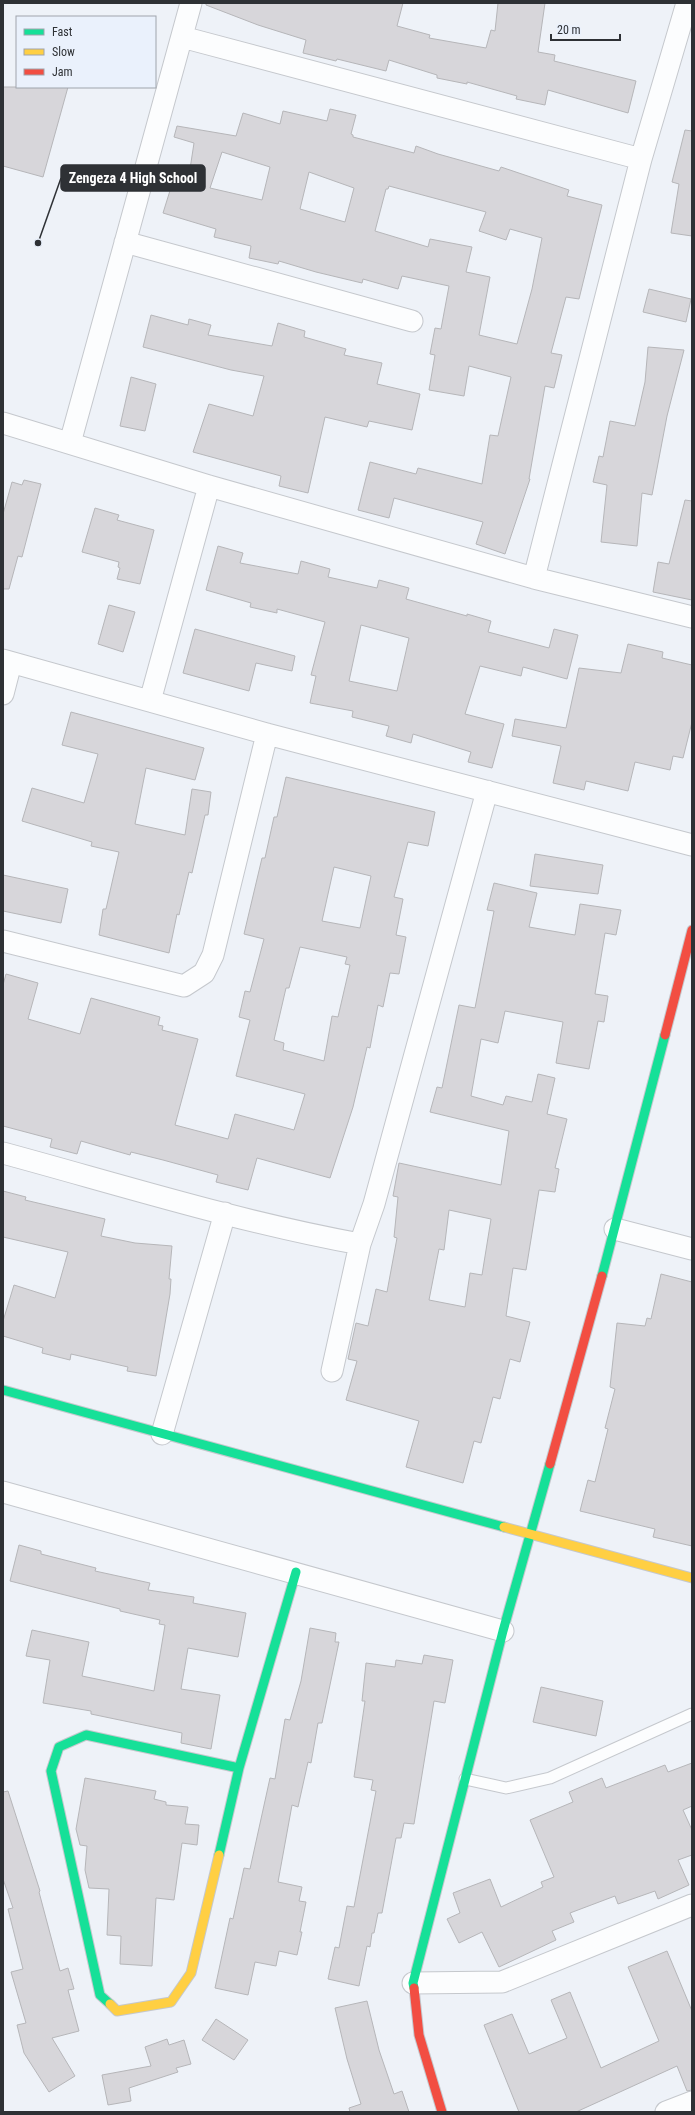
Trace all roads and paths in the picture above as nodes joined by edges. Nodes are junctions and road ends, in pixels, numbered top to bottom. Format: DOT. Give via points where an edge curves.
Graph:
graph roads {
  1 [pos="191,3"];
  2 [pos="687,3"];
  3 [pos="182,37"];
  4 [pos="641,159"];
  5 [pos="125,242"];
  6 [pos="412,321"];
  7 [pos="3,423"];
  8 [pos="70,443"];
  9 [pos="209,486"];
  10 [pos="534,578"];
  11 [pos="692,617"];
  12 [pos="7,662"];
  13 [pos="3,694"];
  14 [pos="150,701"];
  15 [pos="267,734"];
  16 [pos="487,790"];
  17 [pos="692,845"];
  18 [pos="692,930"];
  19 [pos="3,941"];
  20 [pos="3,1152"];
  21 [pos="225,1213"];
  22 [pos="615,1229"];
  23 [pos="360,1244"];
  24 [pos="692,1250"];
  25 [pos="332,1370"];
  26 [pos="3,1390"];
  27 [pos="162,1434"];
  28 [pos="3,1492"];
  29 [pos="530,1536"];
  30 [pos="296,1572"];
  31 [pos="692,1578"];
  32 [pos="503,1631"];
  33 [pos="692,1714"];
  34 [pos="239,1768"];
  35 [pos="465,1779"];
  36 [pos="692,1905"];
  37 [pos="413,1983"];
  38 [pos="692,2102"];
  39 [pos="442,2112"];
  40 [pos="666,2112"];
  1 -- 3 [label="street"];
  2 -- 4 [label="street"];
  3 -- 4 [label="street"];
  3 -- 5 [label="street"];
  4 -- 10 [label="street"];
  5 -- 6 [label="street"];
  5 -- 8 [label="street"];
  7 -- 8 [label="street"];
  8 -- 9 [label="street"];
  9 -- 10 [label="street"];
  9 -- 14 [label="street"];
  10 -- 11 [label="street"];
  12 -- 13 [label="street"];
  12 -- 14 [label="street"];
  14 -- 15 [label="street"];
  15 -- 16 [label="street"];
  15 -- 19 [label="street" via="213,955 204,973 184,986"];
  16 -- 17 [label="street"];
  16 -- 23 [label="street" via="374,1204"];
  18 -- 22 [label="street"];
  20 -- 21 [label="street"];
  21 -- 23 [label="street"];
  21 -- 27 [label="street"];
  22 -- 24 [label="street"];
  22 -- 29 [label="street"];
  23 -- 25 [label="street"];
  26 -- 27 [label="street"];
  27 -- 29 [label="street"];
  28 -- 30 [label="street"];
  29 -- 31 [label="street"];
  29 -- 32 [label="street"];
  30 -- 32 [label="street"];
  30 -- 34 [label="street"];
  32 -- 35 [label="street"];
  33 -- 35 [label="lane" via="550,1778 506,1788"];
  34 -- 34 [label="street" via="191,1973 170,2002 117,2011 100,1995 51,1771 59,1747 86,1735"];
  35 -- 37 [label="street"];
  36 -- 37 [label="street" via="502,1982"];
  37 -- 39 [label="street" via="419,2035"];
  38 -- 40 [label="street"];
}
